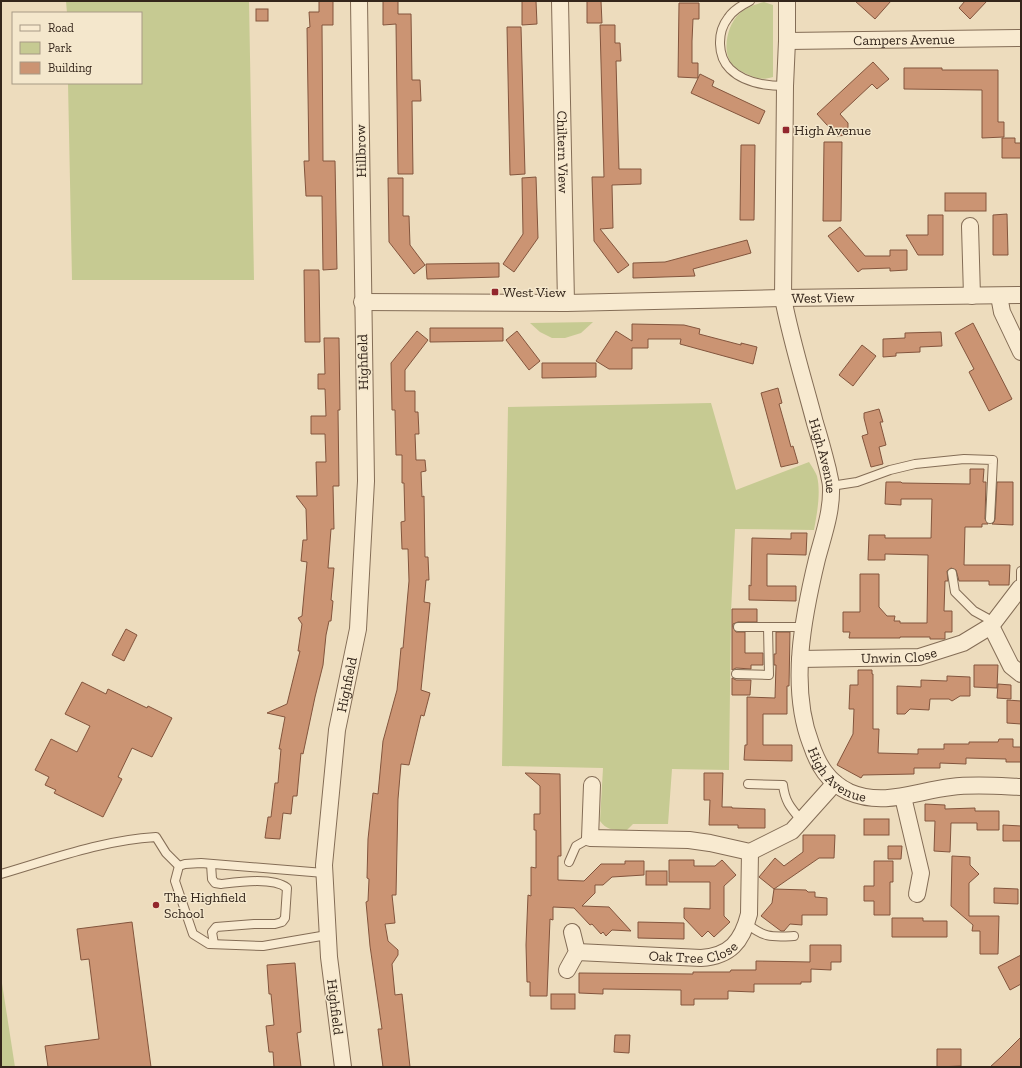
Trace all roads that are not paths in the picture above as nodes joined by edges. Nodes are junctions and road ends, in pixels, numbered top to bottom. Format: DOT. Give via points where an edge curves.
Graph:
graph roads {
  1 [pos="359,1"];
  2 [pos="560,1"];
  3 [pos="750,1"];
  4 [pos="787,1"];
  5 [pos="1021,38"];
  6 [pos="788,41"];
  7 [pos="785,86"];
  8 [pos="970,226"];
  9 [pos="1021,295"];
  10 [pos="972,296"];
  11 [pos="999,296"];
  12 [pos="783,298"];
  13 [pos="362,302"];
  14 [pos="566,303"];
  15 [pos="1021,352"];
  16 [pos="831,486"];
  17 [pos="990,519"];
  18 [pos="1021,571"];
  19 [pos="952,574"];
  20 [pos="1021,588"];
  21 [pos="993,624"];
  22 [pos="738,627"];
  23 [pos="768,627"];
  24 [pos="804,627"];
  25 [pos="800,659"];
  26 [pos="736,674"];
  27 [pos="1021,674"];
  28 [pos="835,783"];
  29 [pos="748,784"];
  30 [pos="592,785"];
  31 [pos="1021,787"];
  32 [pos="903,797"];
  33 [pos="801,820"];
  34 [pos="590,838"];
  35 [pos="750,852"];
  36 [pos="569,862"];
  37 [pos="211,864"];
  38 [pos="179,866"];
  39 [pos="324,872"];
  40 [pos="1,874"];
  41 [pos="917,894"];
  42 [pos="747,924"];
  43 [pos="572,932"];
  44 [pos="328,935"];
  45 [pos="794,936"];
  46 [pos="214,944"];
  47 [pos="577,952"];
  48 [pos="567,970"];
  49 [pos="343,1067"];
  1 -- 13 [label="street, Hillbrow"];
  2 -- 14 [label="street, Chiltern View"];
  3 -- 7 [label="lane" via="727,18 719,46 722,59 730,70 748,81 767,86"];
  4 -- 6 [label="street, High Avenue"];
  5 -- 6 [label="street, Campers Avenue"];
  6 -- 7 [label="street, High Avenue"];
  7 -- 12 [label="street, High Avenue"];
  8 -- 10 [label="street"];
  9 -- 11 [label="street, West View"];
  10 -- 11 [label="street, West View"];
  10 -- 12 [label="street, West View"];
  11 -- 15 [label="street" via="1002,312"];
  12 -- 14 [label="street, West View"];
  12 -- 16 [label="street, High Avenue" via="789,331 824,452"];
  13 -- 14 [label="street, West View"];
  13 -- 39 [label="street, Highfield" via="366,481 358,629 337,730"];
  16 -- 17 [label="lane" via="857,482 915,464 964,459 993,460"];
  16 -- 24 [label="street, High Avenue" via="827,520"];
  18 -- 20 [label="lane"];
  19 -- 21 [label="lane" via="955,592 974,611"];
  20 -- 21 [label="street, Unwin Close"];
  21 -- 25 [label="street, Unwin Close" via="963,642 919,657"];
  21 -- 27 [label="street" via="1011,666"];
  22 -- 23 [label="lane"];
  23 -- 24 [label="lane"];
  23 -- 26 [label="lane" via="769,674"];
  24 -- 25 [label="street, High Avenue"];
  25 -- 28 [label="street, High Avenue" via="800,703 808,739 825,773"];
  28 -- 32 [label="street, High Avenue" via="860,796 875,799"];
  28 -- 33 [label="street"];
  29 -- 33 [label="lane" via="782,785 788,804"];
  30 -- 34 [label="street"];
  31 -- 32 [label="street, High Avenue" via="968,785 928,790"];
  32 -- 41 [label="street" via="921,873"];
  33 -- 35 [label="street" via="792,830"];
  34 -- 35 [label="street" via="689,840"];
  34 -- 36 [label="lane" via="576,846"];
  35 -- 42 [label="street, Oak Tree Close"];
  37 -- 38 [label="lane"];
  37 -- 39 [label="lane"];
  37 -- 46 [label="lane" via="215,884 253,881 282,884 287,888 285,918 282,922 216,927 212,932"];
  38 -- 40 [label="lane" via="166,854 156,837 103,844"];
  38 -- 46 [label="lane" via="174,881 193,934 209,944"];
  39 -- 44 [label="street, Highfield"];
  42 -- 45 [label="lane" via="757,932 770,937"];
  42 -- 47 [label="street, Oak Tree Close" via="741,937 731,948 712,957"];
  43 -- 47 [label="street"];
  44 -- 46 [label="lane" via="264,946"];
  44 -- 49 [label="street, Highfield"];
  47 -- 48 [label="street"];
}
